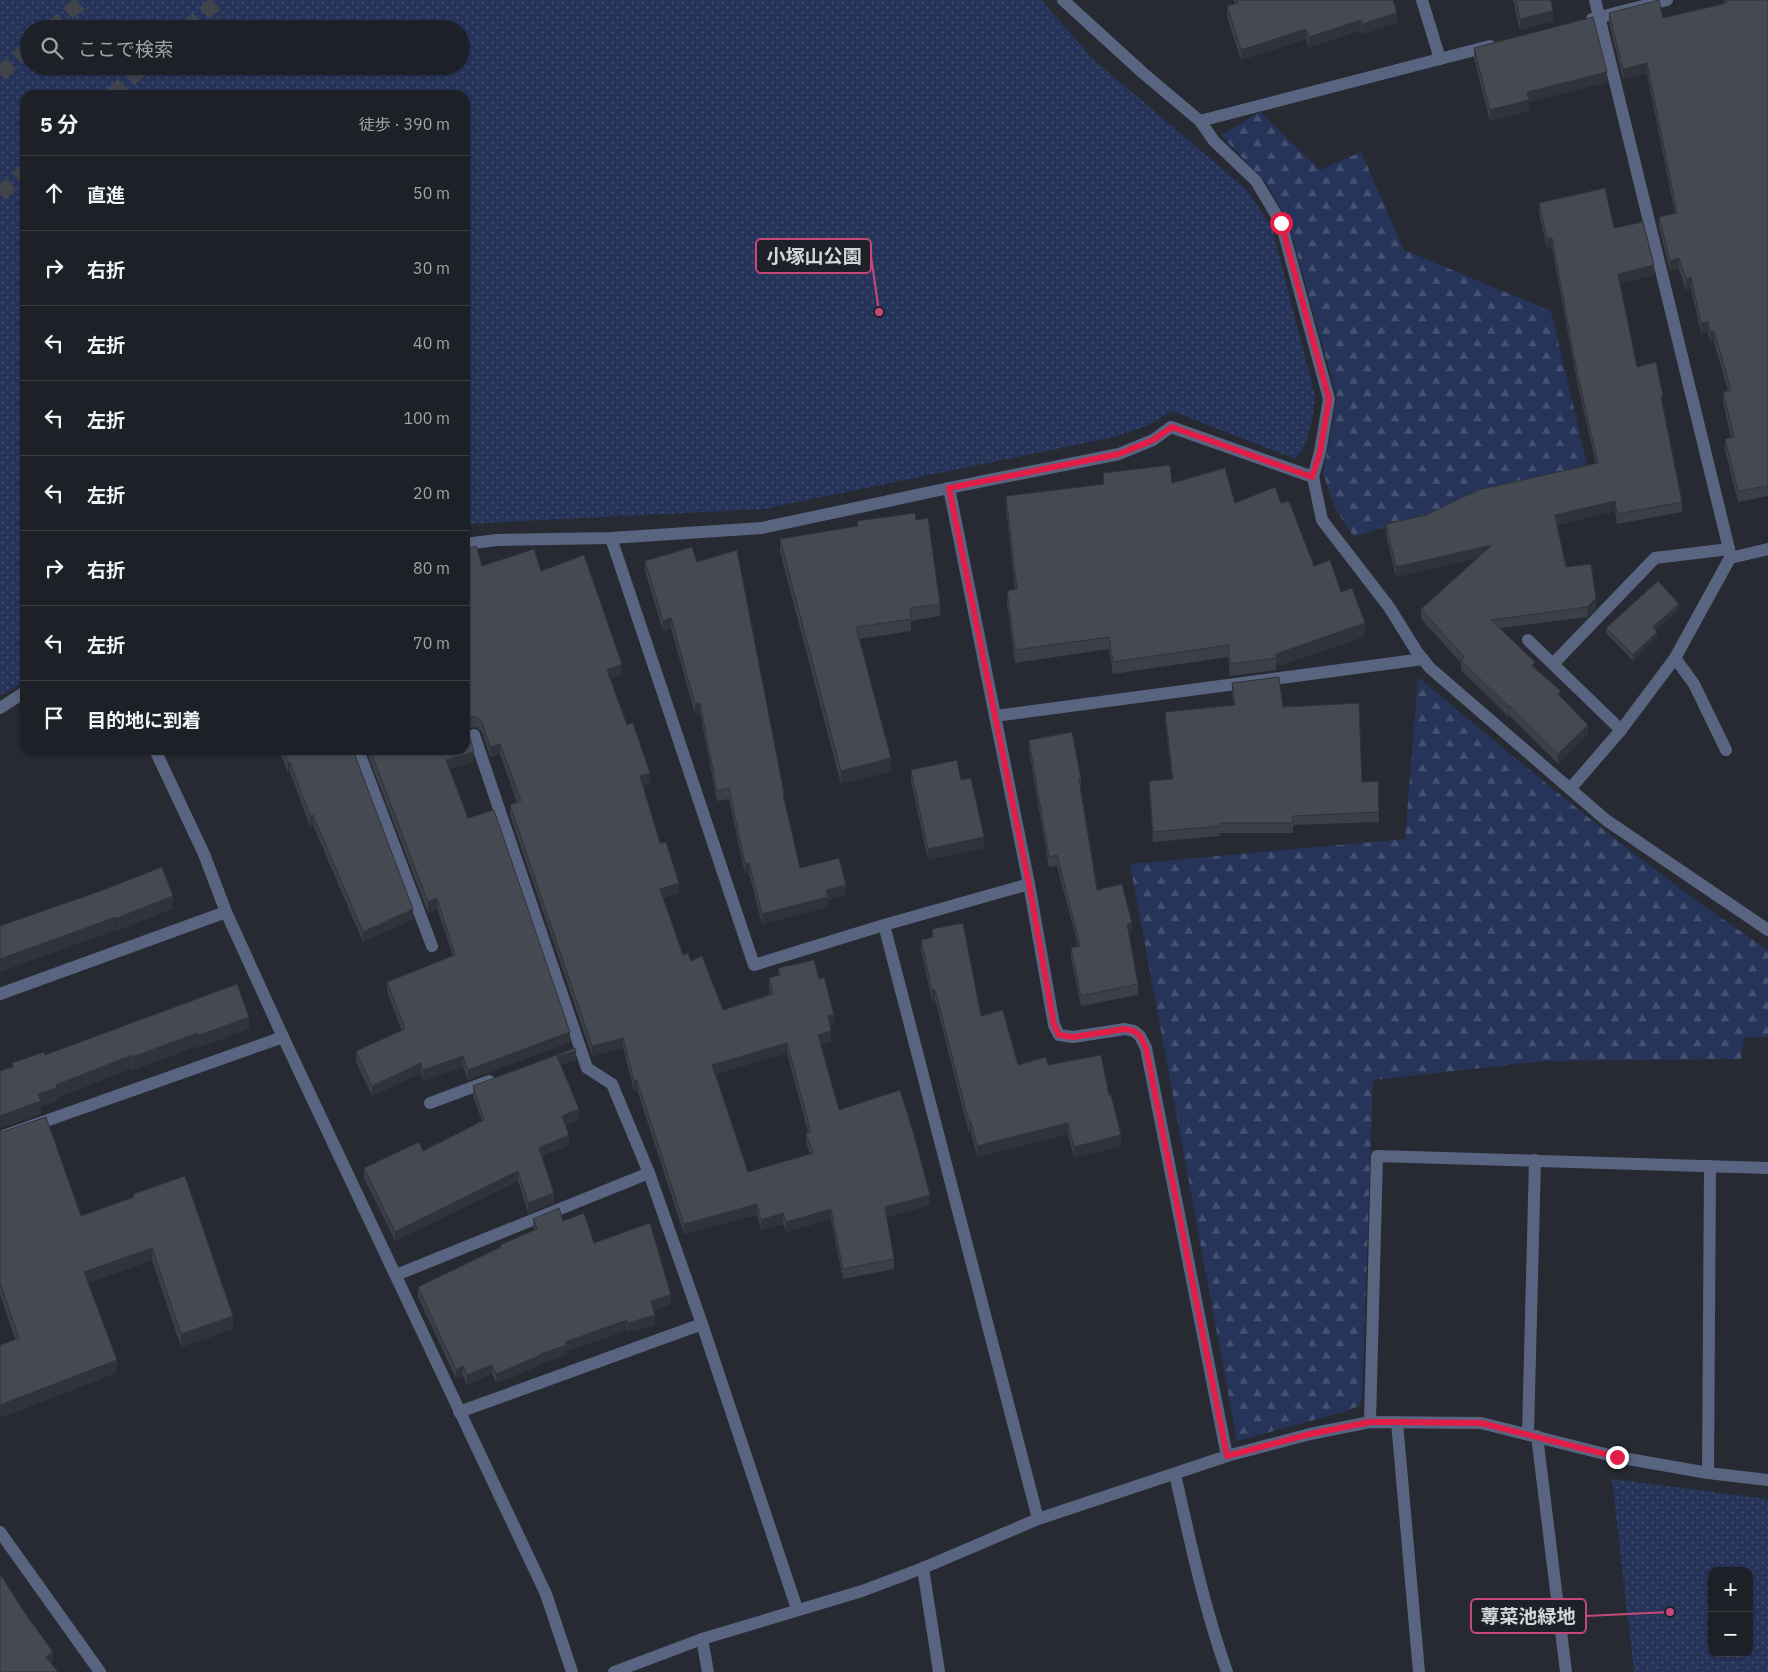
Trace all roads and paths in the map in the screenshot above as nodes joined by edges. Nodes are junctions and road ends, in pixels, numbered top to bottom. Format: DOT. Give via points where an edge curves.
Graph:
graph roads {
  1 [pos="1062,0"];
  2 [pos="1422,0"];
  3 [pos="1595,0"];
  4 [pos="1667,0"];
  5 [pos="1599,18"];
  6 [pos="1581,22"];
  7 [pos="1506,42"];
  8 [pos="1440,59"];
  9 [pos="1200,121"];
  10 [pos="1312,477"];
  11 [pos="949,488"];
  12 [pos="611,538"];
  13 [pos="470,543"];
  14 [pos="1768,549"];
  15 [pos="1729,554"];
  16 [pos="1528,640"];
  17 [pos="1675,658"];
  18 [pos="1423,659"];
  19 [pos="1553,664"];
  20 [pos="20,695"];
  21 [pos="0,708"];
  22 [pos="995,716"];
  23 [pos="1621,730"];
  24 [pos="474,735"];
  25 [pos="1726,750"];
  26 [pos="157,755"];
  27 [pos="360,755"];
  28 [pos="1570,789"];
  29 [pos="1029,884"];
  30 [pos="226,912"];
  31 [pos="884,925"];
  32 [pos="1768,930"];
  33 [pos="432,946"];
  34 [pos="0,994"];
  35 [pos="283,1037"];
  36 [pos="505,1075"];
  37 [pos="430,1103"];
  38 [pos="0,1137"];
  39 [pos="1535,1160"];
  40 [pos="1710,1166"];
  41 [pos="1768,1168"];
  42 [pos="649,1173"];
  43 [pos="396,1275"];
  44 [pos="702,1324"];
  45 [pos="459,1412"];
  46 [pos="1370,1422"];
  47 [pos="1397,1422"];
  48 [pos="1533,1435"];
  49 [pos="1227,1456"];
  50 [pos="1708,1473"];
  51 [pos="1175,1474"];
  52 [pos="1768,1480"];
  53 [pos="1038,1519"];
  54 [pos="0,1532"];
  55 [pos="923,1568"];
  56 [pos="797,1609"];
  57 [pos="702,1639"];
  58 [pos="100,1672"];
  59 [pos="572,1672"];
  60 [pos="614,1672"];
  61 [pos="708,1672"];
  62 [pos="939,1672"];
  63 [pos="1227,1672"];
  64 [pos="1419,1672"];
  65 [pos="1566,1672"];
  1 -- 9 [label="street"];
  2 -- 8 [label="street"];
  3 -- 5 [label="street"];
  4 -- 5 [label="street"];
  5 -- 6 [label="street"];
  5 -- 15 [label="street"];
  7 -- 8 [label="street"];
  8 -- 9 [label="street"];
  9 -- 10 [label="street" via="1214,141 1256,181 1281,223 1329,399"];
  10 -- 11 [label="street" via="1172,427 1153,440 1119,454"];
  10 -- 18 [label="street" via="1322,520 1389,607"];
  11 -- 12 [label="street" via="762,528"];
  11 -- 22 [label="street"];
  12 -- 13 [label="street"];
  12 -- 31 [label="street" via="754,965"];
  14 -- 15 [label="street"];
  15 -- 17 [label="street"];
  15 -- 19 [label="street" via="1655,558"];
  16 -- 19 [label="street"];
  17 -- 23 [label="street"];
  17 -- 25 [label="street" via="1694,684"];
  18 -- 22 [label="street"];
  18 -- 28 [label="street"];
  19 -- 23 [label="street"];
  20 -- 21 [label="street"];
  22 -- 29 [label="street"];
  23 -- 28 [label="street"];
  24 -- 42 [label="street" via="575,1049 587,1068 612,1084"];
  26 -- 30 [label="street" via="204,854"];
  27 -- 33 [label="street"];
  28 -- 32 [label="street" via="1606,820"];
  29 -- 31 [label="street"];
  29 -- 49 [label="street" via="1054,1025 1059,1035 1073,1037 1125,1029 1140,1036 1146,1048"];
  30 -- 34 [label="street"];
  30 -- 35 [label="street"];
  31 -- 53 [label="street"];
  35 -- 38 [label="street"];
  35 -- 43 [label="street"];
  36 -- 37 [label="street"];
  39 -- 40 [label="street"];
  39 -- 46 [label="street" via="1377,1156"];
  39 -- 48 [label="street"];
  40 -- 41 [label="street"];
  40 -- 50 [label="street"];
  42 -- 43 [label="street"];
  42 -- 44 [label="street"];
  43 -- 45 [label="street"];
  44 -- 45 [label="street"];
  44 -- 56 [label="street"];
  45 -- 59 [label="street" via="546,1594"];
  46 -- 47 [label="street"];
  46 -- 49 [label="street"];
  47 -- 48 [label="street" via="1481,1423"];
  47 -- 64 [label="street"];
  48 -- 50 [label="street" via="1617,1457"];
  48 -- 65 [label="street"];
  49 -- 51 [label="street"];
  50 -- 52 [label="street"];
  51 -- 53 [label="street"];
  51 -- 63 [label="street" via="1199,1582"];
  53 -- 55 [label="street"];
  54 -- 58 [label="street"];
  55 -- 56 [label="street"];
  55 -- 62 [label="street"];
  56 -- 57 [label="street"];
  57 -- 60 [label="street"];
  57 -- 61 [label="street"];
}
